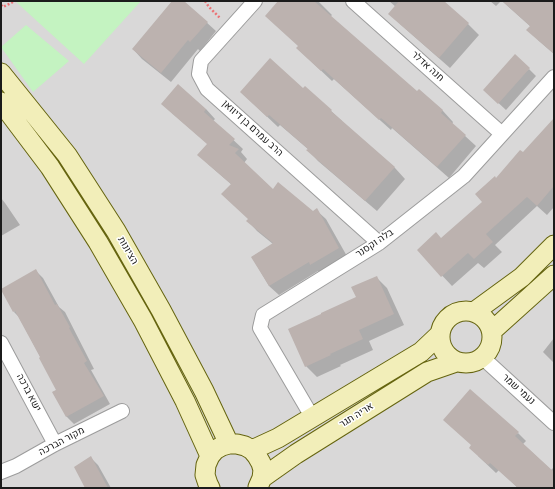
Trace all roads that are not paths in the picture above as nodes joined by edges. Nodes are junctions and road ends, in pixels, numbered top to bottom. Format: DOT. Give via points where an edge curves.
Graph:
graph roads {
  1 [pos="255,1"];
  2 [pos="353,1"];
  3 [pos="1,73"];
  4 [pos="554,77"];
  5 [pos="1,102"];
  6 [pos="502,134"];
  7 [pos="379,243"];
  8 [pos="554,245"];
  9 [pos="554,275"];
  10 [pos="474,312"];
  11 [pos="492,331"];
  12 [pos="440,334"];
  13 [pos="1,343"];
  14 [pos="482,358"];
  15 [pos="456,362"];
  16 [pos="122,411"];
  17 [pos="311,415"];
  18 [pos="554,423"];
  19 [pos="55,444"];
  20 [pos="228,444"];
  21 [pos="252,450"];
  22 [pos="210,456"];
  23 [pos="1,472"];
  24 [pos="260,483"];
  25 [pos="210,488"];
  1 -- 7 [label="street, הרב עמרם בן דיוואן" via="201,61 199,74 207,89"];
  2 -- 6 [label="street, חנה אדלר"];
  3 -- 20 [label="street, הציונות" via="67,155 116,231 165,316"];
  4 -- 6 [label="street, בלה וקסנר"];
  5 -- 22 [label="street, הציונות" via="50,167 98,242 164,360"];
  6 -- 7 [label="street, בלה וקסנר" via="464,176"];
  7 -- 17 [label="street, בלה וקסנר" via="263,315 260,328"];
  8 -- 10 [label="street" via="522,277"];
  9 -- 11 [label="street"];
  10 -- 11 [label="street" via="485,319"];
  10 -- 12 [label="street" via="458,312 452,315 442,326"];
  11 -- 14 [label="street" via="491,346"];
  12 -- 15 [label="street" via="443,350"];
  12 -- 21 [label="street" via="421,352 278,438"];
  13 -- 19 [label="street, ישא ברכה"];
  14 -- 15 [label="street" via="470,363"];
  14 -- 18 [label="street, נעמי שמר"];
  15 -- 24 [label="street, אריה תגר" via="427,372 296,454"];
  16 -- 19 [label="street, מקור הברכה"];
  19 -- 23 [label="street, מקור הברכה"];
  20 -- 21 [label="street" via="245,446"];
  20 -- 22 [label="street" via="215,450"];
  21 -- 24 [label="street" via="261,462 263,470"];
  22 -- 25 [label="street" via="205,475"];
}
